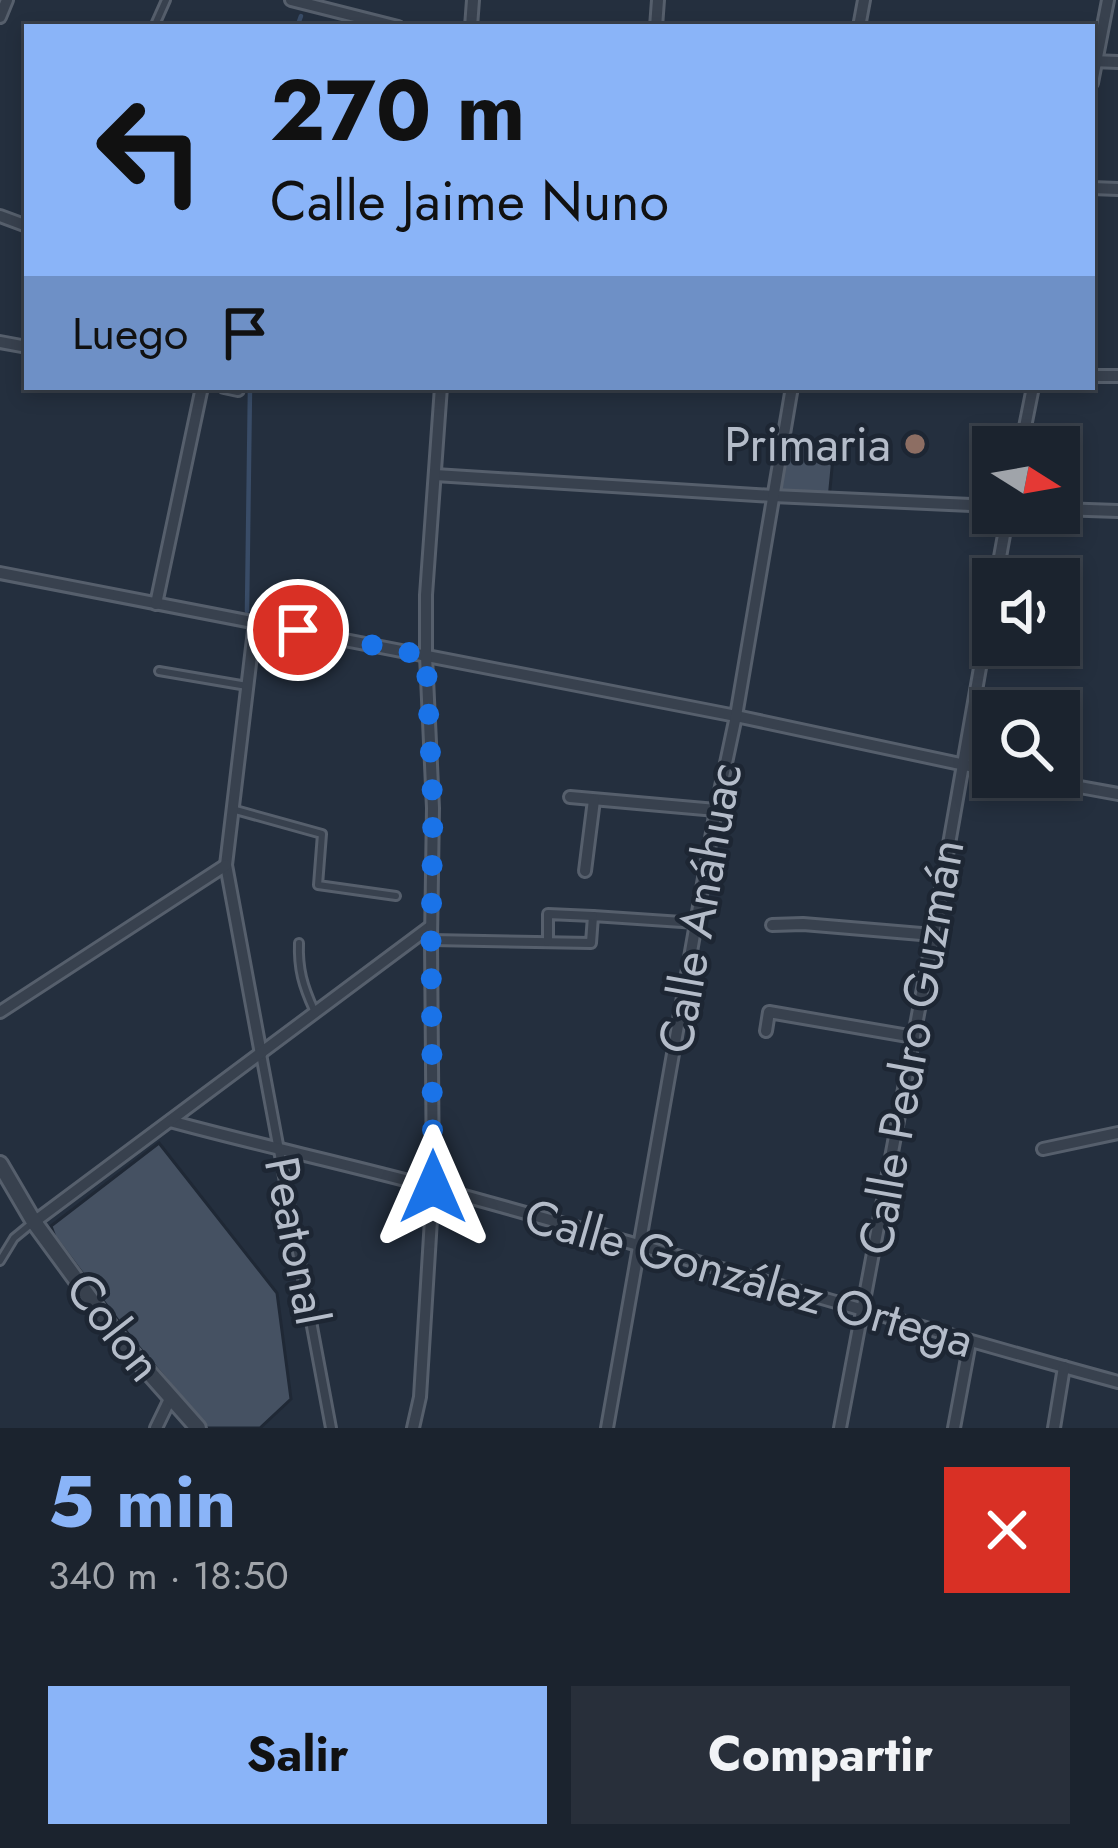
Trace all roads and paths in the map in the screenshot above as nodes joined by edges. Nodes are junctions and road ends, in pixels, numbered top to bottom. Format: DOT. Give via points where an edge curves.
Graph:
graph roads {
  1 [pos="7,0"];
  2 [pos="291,0"];
  3 [pos="1108,0"];
  4 [pos="0,17"];
  5 [pos="386,24"];
  6 [pos="1095,58"];
  7 [pos="201,390"];
  8 [pos="441,390"];
  9 [pos="791,390"];
  10 [pos="1033,390"];
  11 [pos="1026,426"];
  12 [pos="435,475"];
  13 [pos="772,496"];
  14 [pos="972,505"];
  15 [pos="1080,509"];
  16 [pos="1118,512"];
  17 [pos="0,573"];
  18 [pos="156,604"];
  19 [pos="255,622"];
  20 [pos="426,656"];
  21 [pos="980,666"];
  22 [pos="159,671"];
  23 [pos="247,686"];
  24 [pos="736,716"];
  25 [pos="961,765"];
  26 [pos="972,767"];
  27 [pos="1080,787"];
  28 [pos="1118,794"];
  29 [pos="570,797"];
  30 [pos="594,800"];
  31 [pos="232,809"];
  32 [pos="716,810"];
  33 [pos="226,865"];
  34 [pos="585,871"];
  35 [pos="396,896"];
  36 [pos="593,916"];
  37 [pos="697,923"];
  38 [pos="772,926"];
  39 [pos="431,933"];
  40 [pos="933,935"];
  41 [pos="548,942"];
  42 [pos="299,943"];
  43 [pos="0,1012"];
  44 [pos="316,1013"];
  45 [pos="766,1031"];
  46 [pos="914,1037"];
  47 [pos="261,1054"];
  48 [pos="170,1121"];
  49 [pos="1118,1133"];
  50 [pos="1043,1149"];
  51 [pos="279,1150"];
  52 [pos="0,1164"];
  53 [pos="433,1187"];
  54 [pos="34,1222"];
  55 [pos="639,1247"];
  56 [pos="0,1261"];
  57 [pos="863,1312"];
  58 [pos="970,1342"];
  59 [pos="1064,1367"];
  60 [pos="1118,1382"];
  61 [pos="171,1397"];
  62 [pos="156,1428"];
  63 [pos="198,1428"];
  64 [pos="331,1428"];
  65 [pos="413,1428"];
  66 [pos="607,1428"];
  67 [pos="840,1428"];
  68 [pos="954,1428"];
  69 [pos="1054,1428"];
  1 -- 4 [label="street"];
  2 -- 5 [label="street"];
  3 -- 6 [label="street"];
  7 -- 18 [label="street"];
  8 -- 12 [label="street"];
  9 -- 13 [label="street, Calle Anáhuac"];
  10 -- 11 [label="street"];
  12 -- 13 [label="street"];
  12 -- 20 [label="street"];
  13 -- 14 [label="street"];
  13 -- 24 [label="street, Calle Anáhuac"];
  15 -- 16 [label="street"];
  17 -- 18 [label="street"];
  18 -- 19 [label="street"];
  19 -- 20 [label="street"];
  19 -- 23 [label="street"];
  20 -- 24 [label="street"];
  20 -- 39 [label="street"];
  21 -- 25 [label="street, Calle Pedro Guzmán"];
  22 -- 23 [label="lane"];
  23 -- 31 [label="street"];
  24 -- 25 [label="street"];
  24 -- 32 [label="street, Calle Anáhuac"];
  25 -- 26 [label="street"];
  25 -- 40 [label="street, Calle Pedro Guzmán"];
  27 -- 28 [label="street"];
  29 -- 30 [label="street"];
  30 -- 32 [label="street"];
  30 -- 34 [label="street"];
  31 -- 33 [label="street"];
  31 -- 35 [label="lane" via="322,835 318,885"];
  32 -- 37 [label="street, Calle Anáhuac"];
  33 -- 43 [label="street"];
  33 -- 47 [label="street"];
  36 -- 37 [label="street"];
  36 -- 41 [label="street" via="591,943"];
  36 -- 41 [label="street" via="548,914"];
  37 -- 55 [label="street, Calle Anáhuac"];
  38 -- 40 [label="street"];
  39 -- 41 [label="street"];
  39 -- 44 [label="street"];
  39 -- 53 [label="street"];
  40 -- 46 [label="street, Calle Pedro Guzmán"];
  42 -- 44 [label="lane" via="302,986"];
  44 -- 47 [label="street"];
  45 -- 46 [label="street" via="769,1012"];
  46 -- 57 [label="street, Calle Pedro Guzmán"];
  47 -- 48 [label="street"];
  47 -- 51 [label="street, Peatonal"];
  48 -- 51 [label="street, Calle González Ortega"];
  48 -- 54 [label="street"];
  49 -- 50 [label="street"];
  51 -- 53 [label="street, Calle González Ortega"];
  51 -- 64 [label="street, Peatonal"];
  52 -- 54 [label="street, Colon"];
  53 -- 55 [label="street, Calle González Ortega"];
  53 -- 65 [label="street"];
  54 -- 56 [label="lane"];
  54 -- 61 [label="street, Colon"];
  55 -- 57 [label="street, Calle González Ortega"];
  55 -- 66 [label="street, Calle Anáhuac"];
  57 -- 58 [label="street, Calle González Ortega"];
  57 -- 67 [label="street, Calle Pedro Guzmán"];
  58 -- 59 [label="street, Calle González Ortega"];
  58 -- 68 [label="street"];
  59 -- 60 [label="street, Calle González Ortega"];
  59 -- 69 [label="street"];
  61 -- 62 [label="street"];
  61 -- 63 [label="street, Colon"];
}
